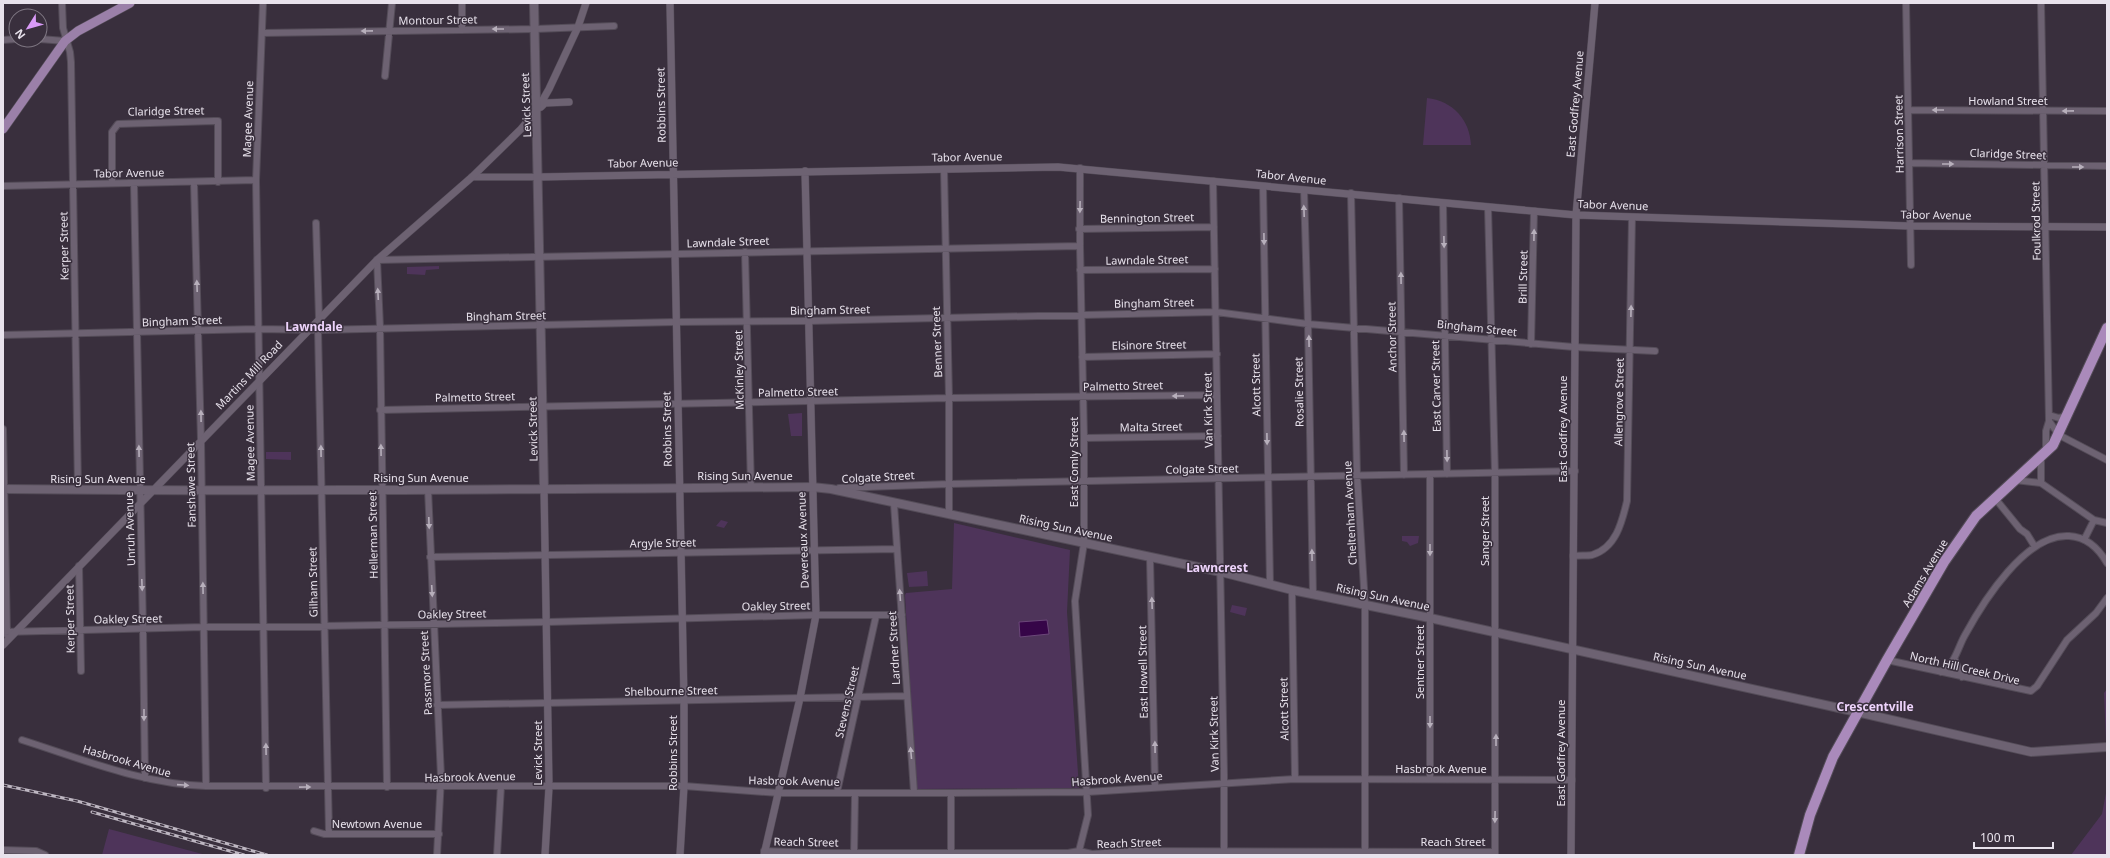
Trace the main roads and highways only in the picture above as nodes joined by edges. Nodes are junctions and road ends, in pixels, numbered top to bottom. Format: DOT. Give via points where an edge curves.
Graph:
graph roads {
  1 [pos="130,3"];
  2 [pos="534,3"];
  3 [pos="3,128"];
  4 [pos="2107,328"];
  5 [pos="544,488"];
  6 [pos="3,489"];
  7 [pos="1857,712"];
  8 [pos="2107,747"];
  9 [pos="1799,855"];
  1 -- 3 [label="main road" via="78,31 65,41"];
  2 -- 5 [label="main road, Levick Street"];
  4 -- 7 [label="highway, Adams Avenue" via="2053,445 1976,516 1957,542"];
  5 -- 6 [label="main road, Rising Sun Avenue" via="201,491"];
  5 -- 7 [label="main road, Rising Sun Avenue" via="831,489"];
  7 -- 8 [label="main road, Rising Sun Avenue" via="2031,752"];
  7 -- 9 [label="highway, Adams Avenue" via="1828,768"];
}
